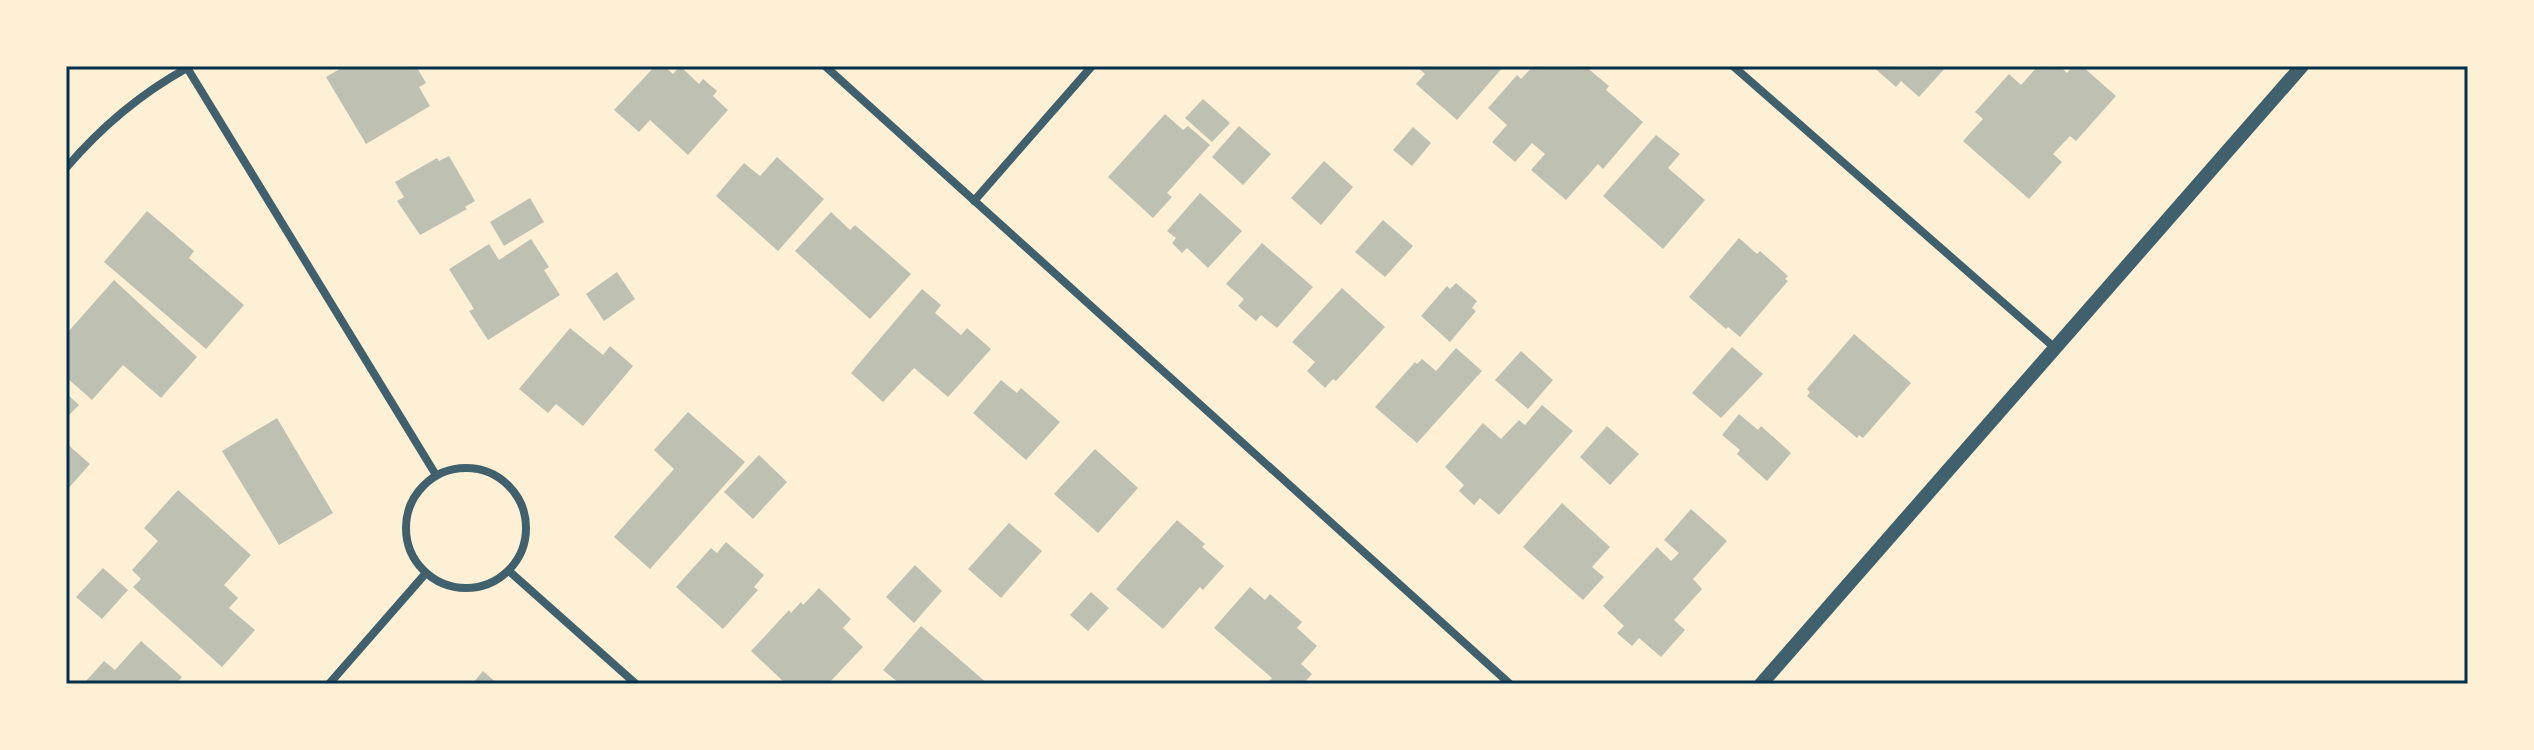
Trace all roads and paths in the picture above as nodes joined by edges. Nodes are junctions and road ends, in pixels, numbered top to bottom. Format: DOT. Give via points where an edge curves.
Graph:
graph roads {
  1 [pos="825,66"];
  2 [pos="1092,66"];
  3 [pos="1733,66"];
  4 [pos="2302,66"];
  5 [pos="186,67"];
  6 [pos="66,168"];
  7 [pos="974,201"];
  8 [pos="2055,348"];
  9 [pos="436,475"];
  10 [pos="509,571"];
  11 [pos="426,573"];
  12 [pos="329,684"];
  13 [pos="636,684"];
  14 [pos="1510,684"];
  15 [pos="1761,684"];
  1 -- 7 [label="street"];
  2 -- 7 [label="street"];
  3 -- 8 [label="street"];
  4 -- 8 [label="street"];
  5 -- 6 [label="street" via="130,105"];
  5 -- 9 [label="street"];
  7 -- 14 [label="street"];
  8 -- 15 [label="street"];
  9 -- 10 [label="street" via="479,468 515,490 528,529 523,550"];
  9 -- 11 [label="street" via="416,493 405,531"];
  10 -- 11 [label="street" via="476,588 457,588"];
  10 -- 13 [label="street"];
  11 -- 12 [label="street"];
}
